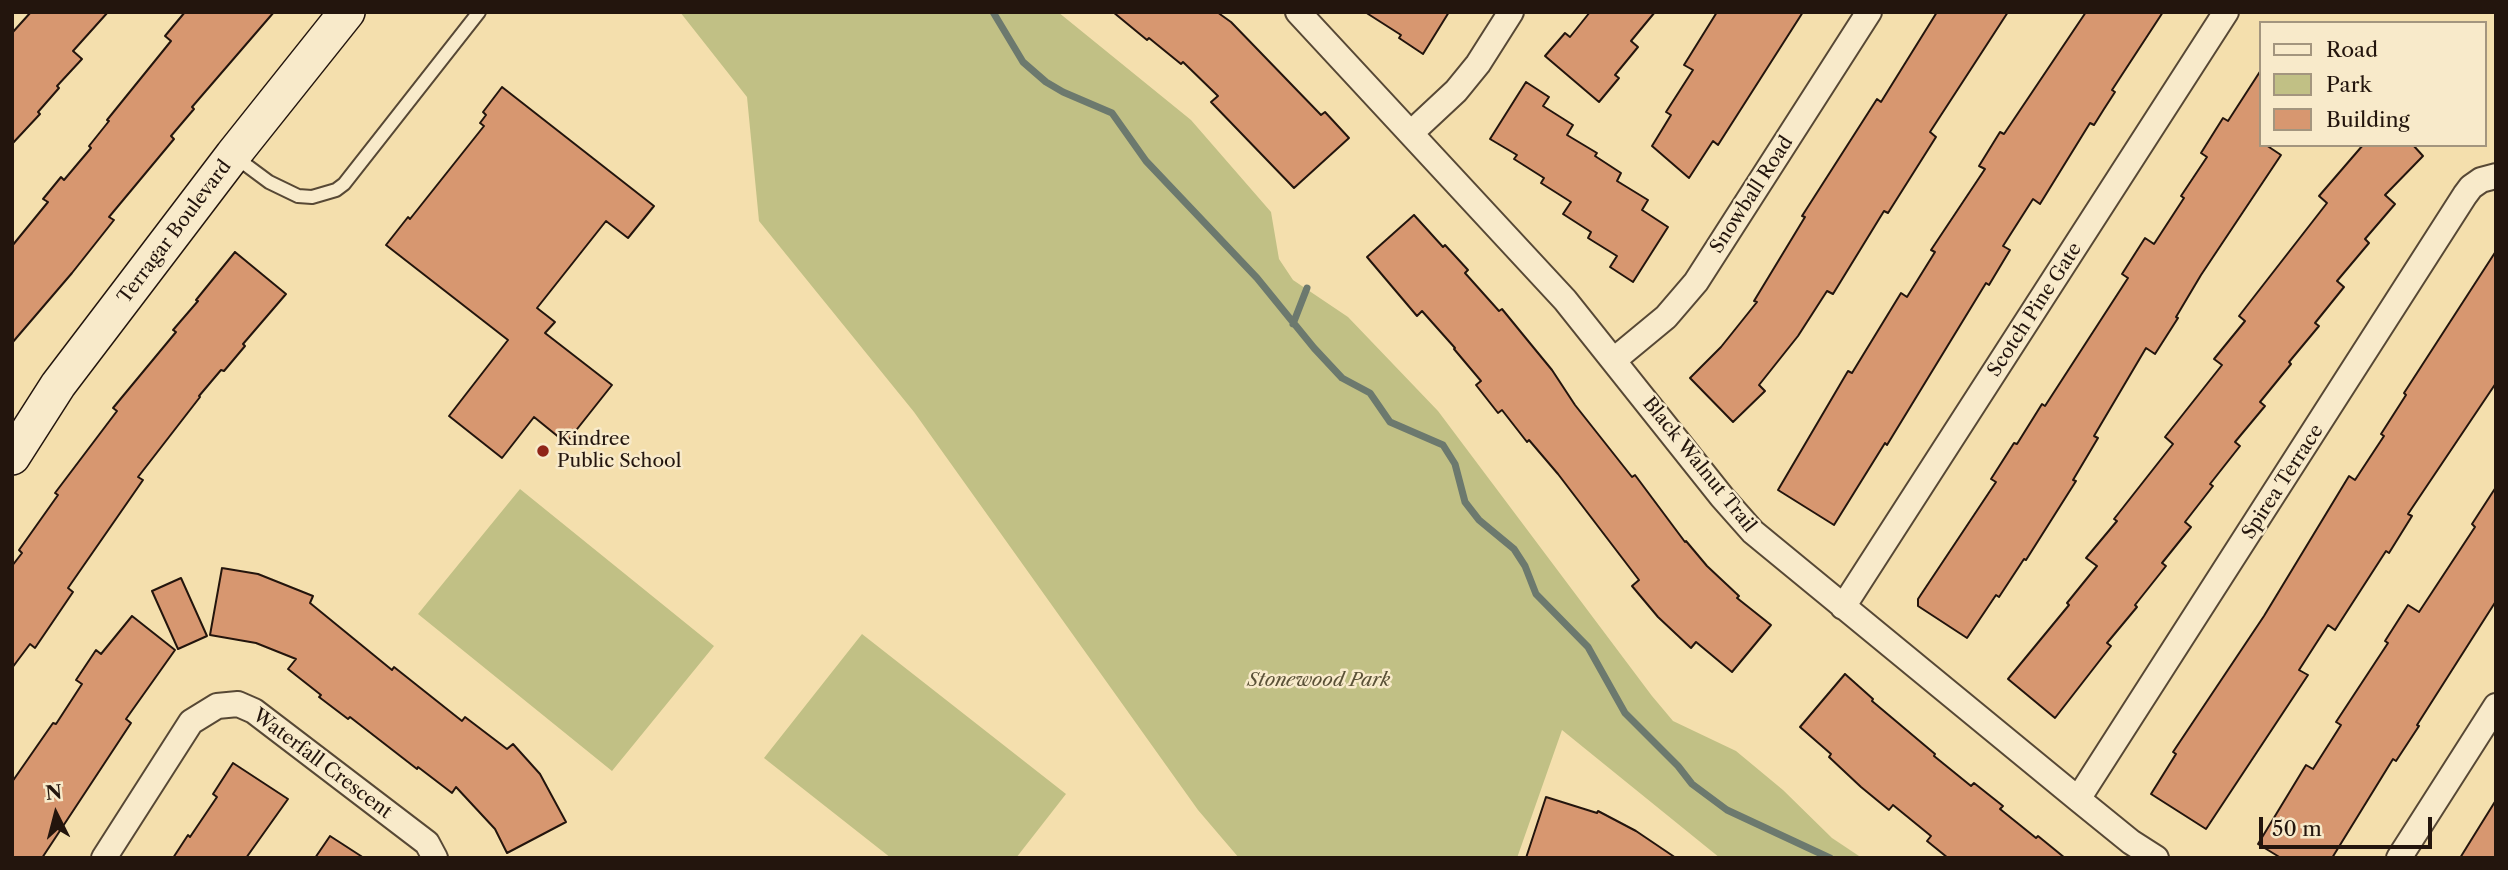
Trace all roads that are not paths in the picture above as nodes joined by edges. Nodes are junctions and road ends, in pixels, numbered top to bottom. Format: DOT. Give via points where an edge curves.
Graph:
graph roads {
  1 [pos="347,12"];
  2 [pos="479,12"];
  3 [pos="1298,12"];
  4 [pos="1511,12"];
  5 [pos="1869,12"];
  6 [pos="2226,12"];
  7 [pos="1411,133"];
  8 [pos="233,155"];
  9 [pos="2496,176"];
  10 [pos="1614,360"];
  11 [pos="12,457"];
  12 [pos="1843,607"];
  13 [pos="2496,706"];
  14 [pos="2078,799"];
  15 [pos="104,858"];
  16 [pos="435,858"];
  17 [pos="2156,858"];
  18 [pos="2399,858"];
  1 -- 8 [label="street, Terragar Boulevard"];
  2 -- 8 [label="lane" via="336,190 298,196 269,182"];
  3 -- 7 [label="street, Black Walnut Trail"];
  4 -- 7 [label="street" via="1465,80"];
  5 -- 10 [label="street, Snowball Road" via="1683,300"];
  6 -- 12 [label="street, Scotch Pine Gate"];
  7 -- 10 [label="street, Black Walnut Trail"];
  8 -- 11 [label="street, Terragar Boulevard" via="58,385"];
  9 -- 14 [label="street, Spirea Terrace" via="2481,180 2465,195"];
  10 -- 12 [label="street, Black Walnut Trail" via="1753,532"];
  12 -- 14 [label="street, Black Walnut Trail"];
  13 -- 18 [label="street"];
  14 -- 17 [label="street, Black Walnut Trail"];
  15 -- 16 [label="street, Waterfall Crescent" via="191,722 217,706 237,704 254,712 427,843"];
}
